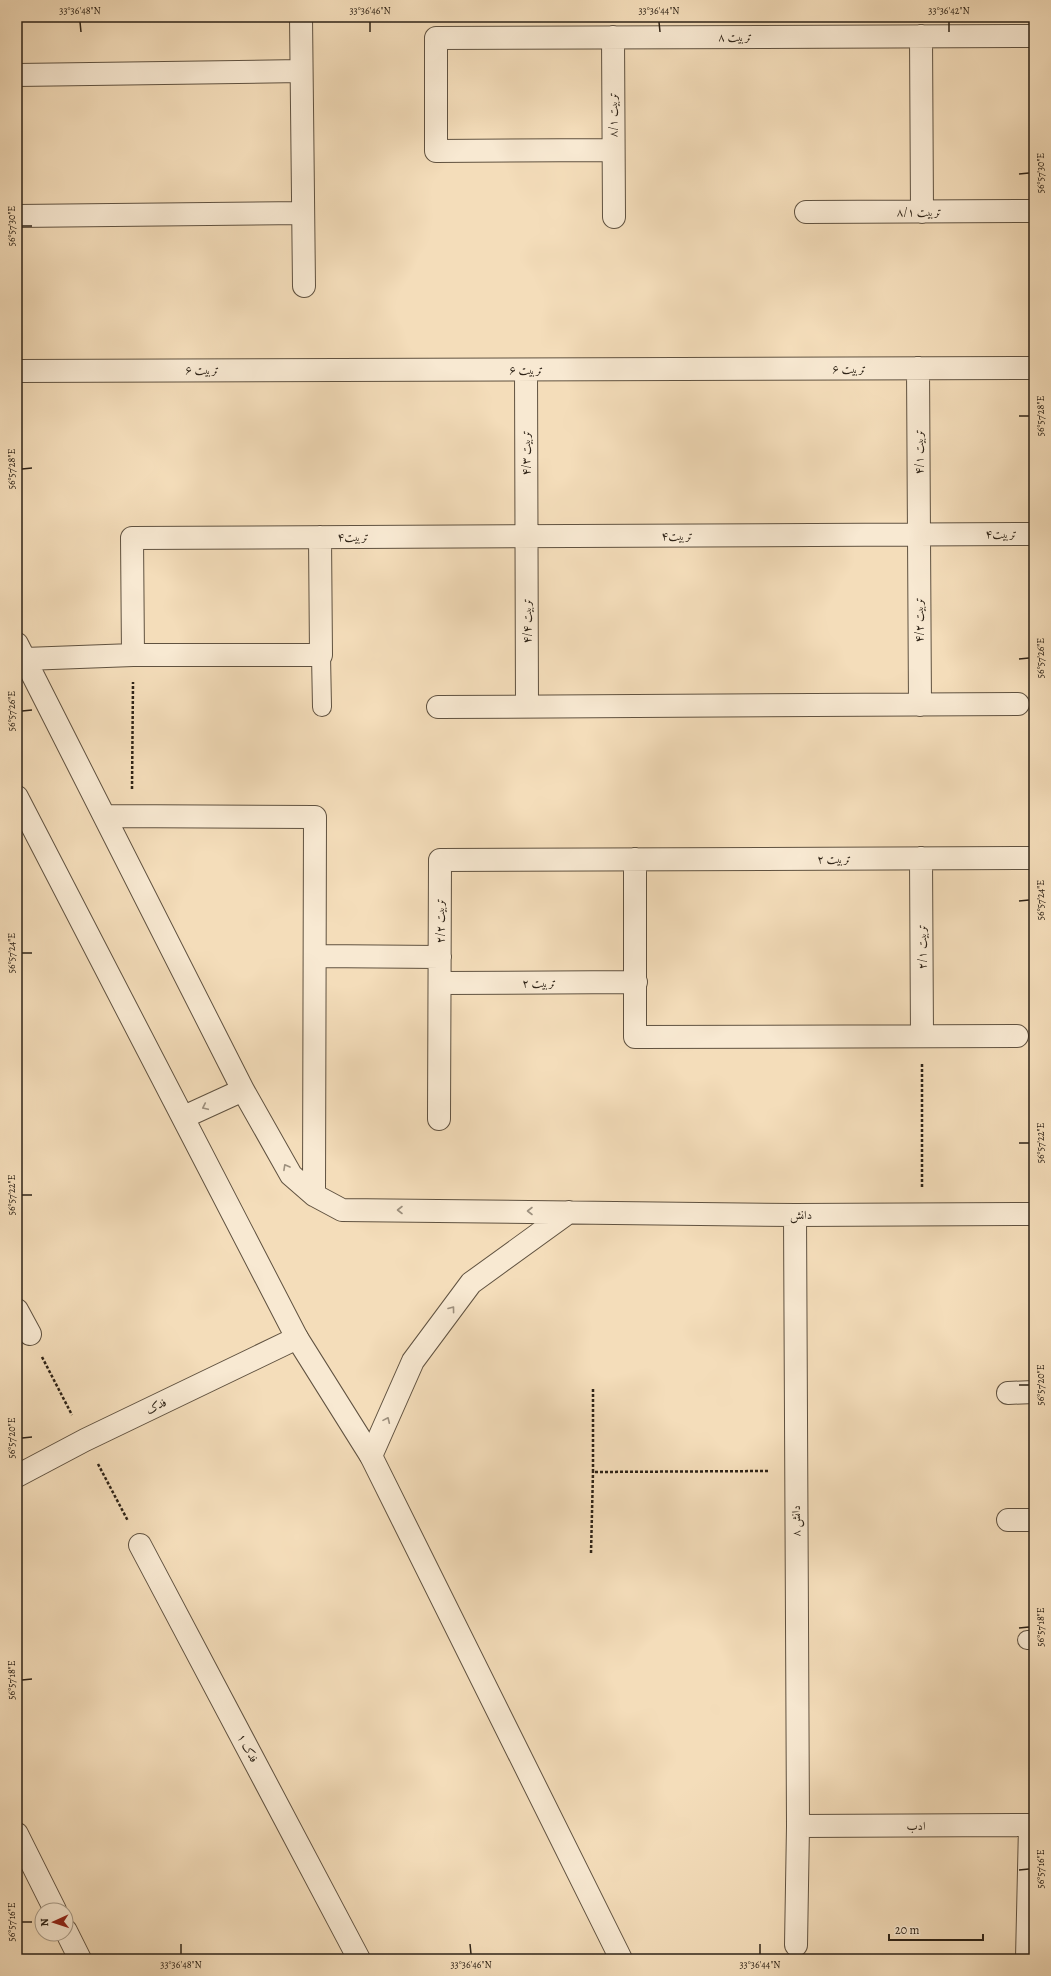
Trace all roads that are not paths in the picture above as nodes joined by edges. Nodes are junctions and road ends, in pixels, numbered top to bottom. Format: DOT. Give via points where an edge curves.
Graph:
graph roads {
  1 [pos="300,17"];
  2 [pos="921,36"];
  3 [pos="1034,36"];
  4 [pos="613,37"];
  5 [pos="301,71"];
  6 [pos="17,75"];
  7 [pos="613,150"];
  8 [pos="1032,211"];
  9 [pos="303,212"];
  10 [pos="806,212"];
  11 [pos="922,212"];
  12 [pos="17,216"];
  13 [pos="614,217"];
  14 [pos="304,286"];
  15 [pos="918,368"];
  16 [pos="1034,368"];
  17 [pos="526,370"];
  18 [pos="17,371"];
  19 [pos="1034,534"];
  20 [pos="919,535"];
  21 [pos="526,536"];
  22 [pos="320,537"];
  23 [pos="21,652"];
  24 [pos="133,655"];
  25 [pos="321,655"];
  26 [pos="1018,704"];
  27 [pos="920,705"];
  28 [pos="527,706"];
  29 [pos="322,707"];
  30 [pos="438,707"];
  31 [pos="17,797"];
  32 [pos="106,816"];
  33 [pos="921,858"];
  34 [pos="1034,858"];
  35 [pos="635,859"];
  36 [pos="440,860"];
  37 [pos="315,956"];
  38 [pos="440,957"];
  39 [pos="636,982"];
  40 [pos="440,983"];
  41 [pos="922,1036"];
  42 [pos="1017,1036"];
  43 [pos="243,1090"];
  44 [pos="184,1117"];
  45 [pos="438,1120"];
  46 [pos="314,1195"];
  47 [pos="569,1212"];
  48 [pos="1034,1214"];
  49 [pos="795,1216"];
  50 [pos="17,1310"];
  51 [pos="30,1334"];
  52 [pos="297,1338"];
  53 [pos="1034,1392"];
  54 [pos="1008,1393"];
  55 [pos="371,1456"];
  56 [pos="17,1476"];
  57 [pos="1008,1520"];
  58 [pos="1034,1520"];
  59 [pos="140,1545"];
  60 [pos="798,1826"];
  61 [pos="1032,1826"];
  62 [pos="17,1834"];
  63 [pos="51,1902"];
  64 [pos="72,1942"];
  65 [pos="796,1945"];
  66 [pos="351,1956"];
  67 [pos="1027,1958"];
  68 [pos="80,1959"];
  69 [pos="621,1959"];
  1 -- 5 [label="street"];
  2 -- 3 [label="street, تربیت ۸"];
  2 -- 4 [label="street, تربیت ۸"];
  2 -- 11 [label="street"];
  4 -- 7 [label="street, تربیت ۸/۱"];
  4 -- 7 [label="street, تربیت ۸" via="436,38 436,151"];
  5 -- 6 [label="street"];
  5 -- 9 [label="street"];
  7 -- 13 [label="street, تربیت ۸/۱"];
  8 -- 11 [label="street, تربیت ۸/۱"];
  9 -- 12 [label="street"];
  9 -- 14 [label="street"];
  10 -- 11 [label="street, تربیت ۸/۱"];
  15 -- 16 [label="street, تربیت ۶"];
  15 -- 17 [label="street, تربیت ۶"];
  15 -- 20 [label="street, تربیت ۴/۱"];
  17 -- 18 [label="street, تربیت ۶"];
  17 -- 21 [label="street, تربیت ۴/۳"];
  19 -- 20 [label="street, تربیت۴"];
  20 -- 21 [label="street, تربیت۴"];
  20 -- 27 [label="street, تربیت ۴/۲"];
  21 -- 22 [label="street, تربیت۴"];
  21 -- 28 [label="street, تربیت ۴/۴"];
  22 -- 24 [label="street, تربیت۴" via="132,538"];
  22 -- 25 [label="street, تربیت۴"];
  23 -- 24 [label="street"];
  23 -- 32 [label="street, دانش"];
  24 -- 25 [label="street"];
  25 -- 29 [label="lane"];
  26 -- 27 [label="street"];
  27 -- 28 [label="street"];
  28 -- 30 [label="street"];
  31 -- 44 [label="street"];
  32 -- 37 [label="street" via="315,817"];
  32 -- 43 [label="street, دانش"];
  33 -- 34 [label="street, تربیت ۲"];
  33 -- 35 [label="street, تربیت ۲"];
  33 -- 41 [label="street, تربیت ۲/۱"];
  35 -- 36 [label="street, تربیت ۲"];
  35 -- 39 [label="street"];
  36 -- 38 [label="street, تربیت ۲/۲"];
  37 -- 38 [label="street"];
  37 -- 46 [label="street"];
  38 -- 40 [label="street, تربیت ۲/۲"];
  39 -- 40 [label="street, تربیت ۲"];
  39 -- 41 [label="street" via="635,1037"];
  40 -- 45 [label="street, تربیت ۲/۲"];
  41 -- 42 [label="street"];
  43 -- 44 [label="street, one-way"];
  46 -- 43 [label="street, دانش, one-way" via="291,1175"];
  44 -- 52 [label="street"];
  47 -- 46 [label="street, دانش, one-way" via="342,1210"];
  47 -- 49 [label="street, دانش"];
  55 -- 47 [label="street, one-way" via="413,1361 471,1283"];
  48 -- 49 [label="street, دانش"];
  49 -- 60 [label="street, دانش ۸"];
  50 -- 51 [label="street"];
  52 -- 55 [label="street"];
  52 -- 56 [label="street, فدک" via="85,1440"];
  53 -- 54 [label="street"];
  55 -- 69 [label="street"];
  57 -- 58 [label="street"];
  59 -- 66 [label="street, فدک ۱"];
  60 -- 61 [label="street, ادب"];
  60 -- 65 [label="street, دانش ۸"];
  61 -- 67 [label="street"];
  62 -- 63 [label="street"];
  64 -- 68 [label="street"];
}
